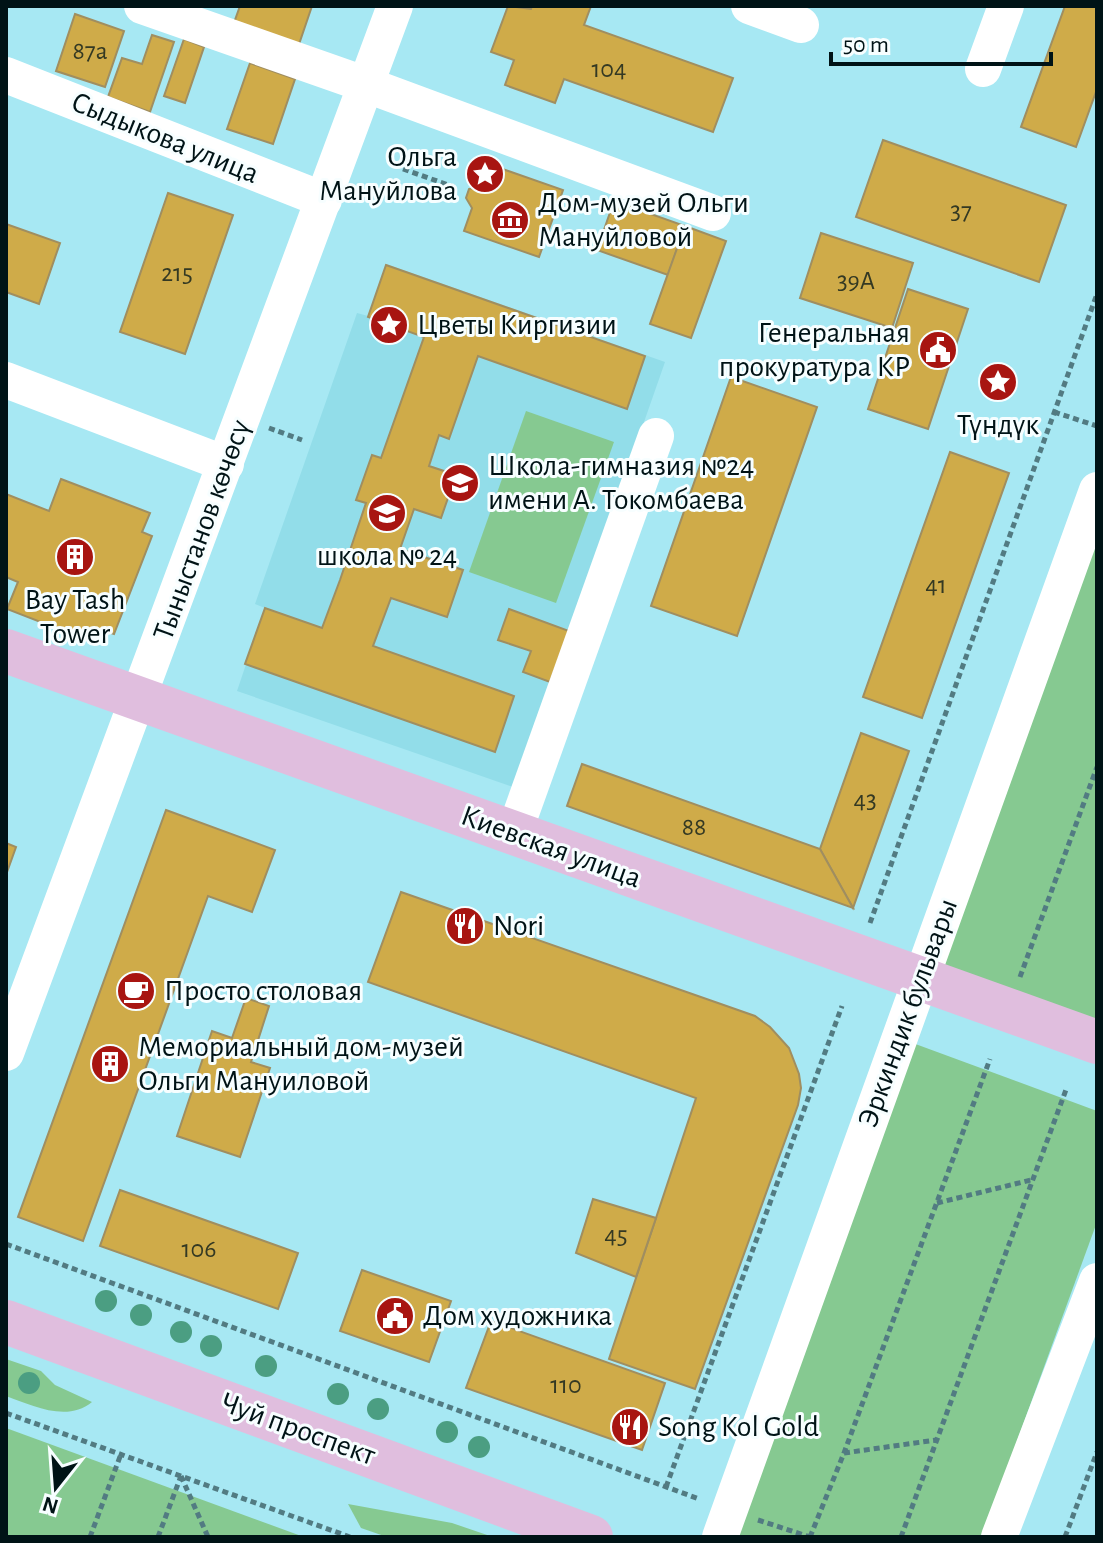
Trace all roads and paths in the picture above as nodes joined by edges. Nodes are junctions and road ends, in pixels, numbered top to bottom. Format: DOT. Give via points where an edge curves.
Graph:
graph roads {
  1 [pos="142,6"];
  2 [pos="395,6"];
  3 [pos="749,6"];
  4 [pos="1006,6"];
  5 [pos="801,25"];
  6 [pos="983,69"];
  7 [pos="6,75"];
  8 [pos="367,85"];
  9 [pos="403,169"];
  10 [pos="454,187"];
  11 [pos="324,200"];
  12 [pos="713,213"];
  13 [pos="1097,294"];
  14 [pos="6,380"];
  15 [pos="1054,412"];
  16 [pos="1097,426"];
  17 [pos="656,436"];
  18 [pos="226,464"];
  19 [pos="1097,490"];
  20 [pos="6,651"];
  21 [pos="139,699"];
  22 [pos="1097,767"];
  23 [pos="514,833"];
  24 [pos="870,924"];
  25 [pos="1020,978"];
  26 [pos="920,979"];
  27 [pos="842,1006"];
  28 [pos="1097,1042"];
  29 [pos="6,1053"];
  30 [pos="990,1059"];
  31 [pos="1067,1087"];
  32 [pos="1032,1180"];
  33 [pos="937,1203"];
  34 [pos="6,1244"];
  35 [pos="1097,1281"];
  36 [pos="6,1322"];
  37 [pos="6,1413"];
  38 [pos="936,1440"];
  39 [pos="1097,1452"];
  40 [pos="844,1453"];
  41 [pos="121,1454"];
  42 [pos="181,1476"];
  43 [pos="666,1487"];
  44 [pos="753,1518"];
  45 [pos="716,1520"];
  46 [pos="90,1537"];
  47 [pos="158,1537"];
  48 [pos="208,1537"];
  49 [pos="350,1537"];
  50 [pos="591,1537"];
  51 [pos="810,1537"];
  52 [pos="901,1537"];
  53 [pos="999,1537"];
  54 [pos="1065,1537"];
  1 -- 8 [label="street"];
  2 -- 8 [label="street, Тыныстанов көчөсү"];
  3 -- 5 [label="street"];
  4 -- 6 [label="street"];
  7 -- 11 [label="street, Сыдыкова улица"];
  8 -- 11 [label="street, Тыныстанов көчөсү"];
  8 -- 12 [label="street"];
  9 -- 10 [label="path"];
  11 -- 18 [label="street, Тыныстанов көчөсү"];
  13 -- 15 [label="path"];
  14 -- 18 [label="street"];
  15 -- 16 [label="path"];
  15 -- 24 [label="path"];
  17 -- 23 [label="street"];
  18 -- 21 [label="street, Тыныстанов көчөсү"];
  19 -- 26 [label="street, Эркиндик бульвары"];
  20 -- 21 [label="main road, Киевская улица"];
  21 -- 23 [label="main road, Киевская улица"];
  21 -- 29 [label="street, Тыныстанов көчөсү"];
  22 -- 25 [label="path"];
  23 -- 26 [label="main road, Киевская улица"];
  26 -- 28 [label="main road, Киевская улица"];
  26 -- 45 [label="street, Эркиндик бульвары"];
  27 -- 43 [label="path"];
  30 -- 33 [label="path"];
  31 -- 32 [label="path"];
  32 -- 33 [label="path"];
  32 -- 38 [label="path"];
  33 -- 40 [label="path"];
  34 -- 43 [label="path"];
  35 -- 53 [label="street"];
  36 -- 50 [label="main road, Чуй проспект"];
  37 -- 41 [label="path"];
  38 -- 40 [label="path"];
  38 -- 52 [label="path"];
  39 -- 54 [label="path"];
  40 -- 51 [label="path"];
  41 -- 42 [label="path"];
  41 -- 46 [label="path"];
  42 -- 47 [label="path"];
  42 -- 48 [label="path"];
  42 -- 49 [label="path"];
  43 -- 45 [label="path"];
  44 -- 51 [label="path"];
}
